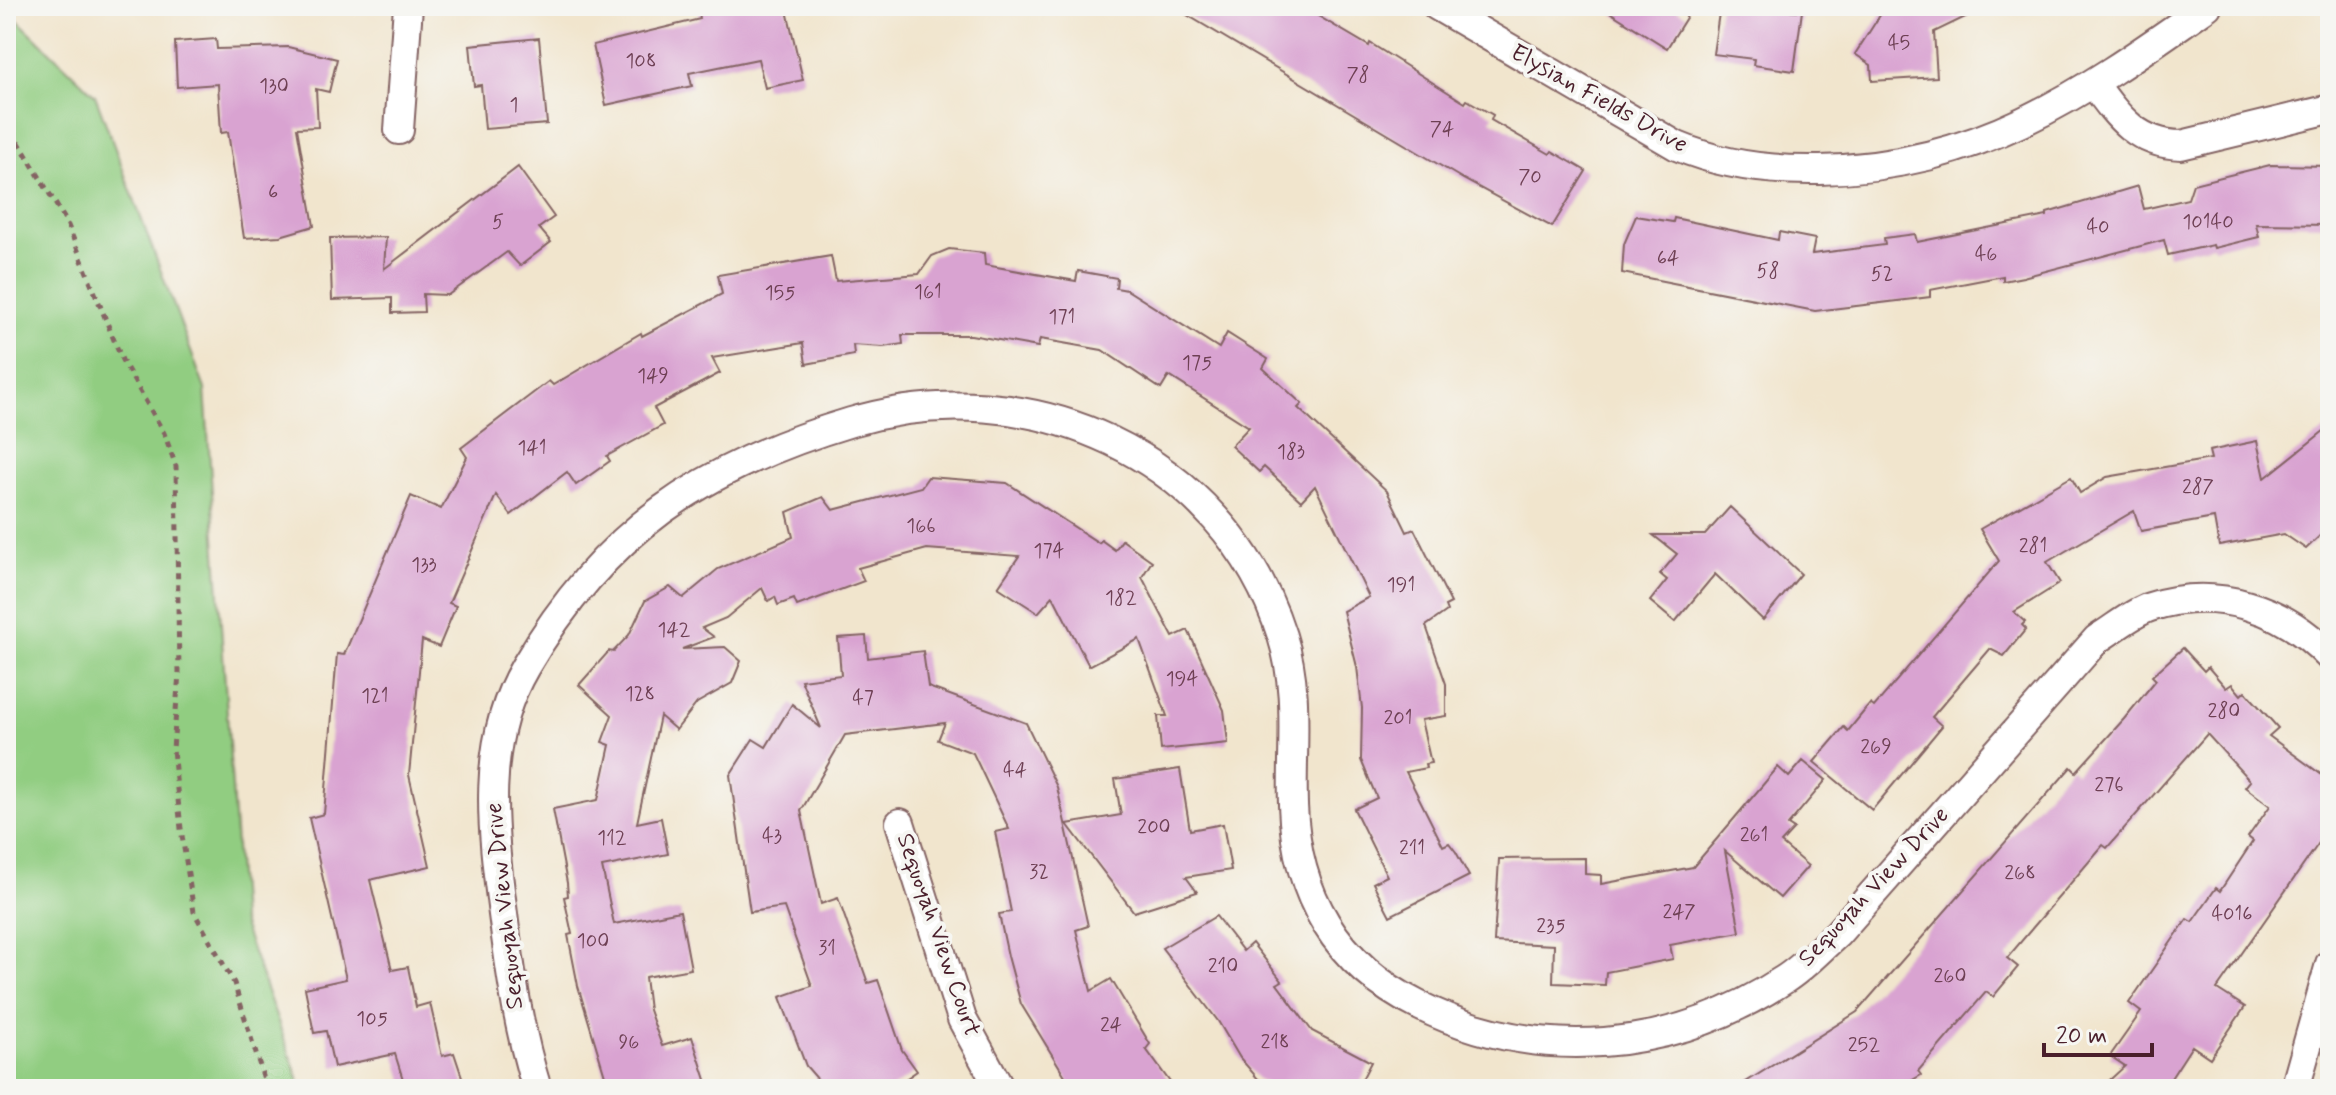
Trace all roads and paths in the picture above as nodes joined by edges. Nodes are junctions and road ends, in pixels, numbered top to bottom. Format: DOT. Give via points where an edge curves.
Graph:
graph roads {
  1 [pos="408,6"];
  2 [pos="1437,6"];
  3 [pos="2207,6"];
  4 [pos="2094,84"];
  5 [pos="2330,109"];
  6 [pos="6,121"];
  7 [pos="399,130"];
  8 [pos="2330,657"];
  9 [pos="900,823"];
  10 [pos="2330,964"];
  11 [pos="267,1089"];
  12 [pos="537,1089"];
  13 [pos="1000,1089"];
  14 [pos="2295,1089"];
  1 -- 7 [label="street"];
  2 -- 4 [label="street, Elysian Fields Drive" via="1677,146 1705,158 1762,169 1869,169 1922,159 2026,123"];
  3 -- 4 [label="street, Elysian Fields Drive"];
  4 -- 5 [label="street" via="2121,121 2162,144 2181,145"];
  6 -- 11 [label="path" via="67,223 122,360 164,433 176,466 179,673 173,749 181,829 194,912 234,983"];
  8 -- 12 [label="street, Sequoyah View Drive" via="2276,614 2237,602 2192,597 2147,608 2097,639 1837,934 1788,977 1722,1014 1651,1038 1569,1046 1495,1035 1417,1005 1360,968 1324,925 1301,870 1293,809 1295,702 1282,635 1247,560 1205,505 1148,458 1083,426 1013,411 947,408 871,416 785,442 700,482 630,535 556,613 511,691 494,757 493,833 518,1025"];
  9 -- 13 [label="street, Sequoyah View Court" via="962,1019"];
  10 -- 14 [label="street"];
}
